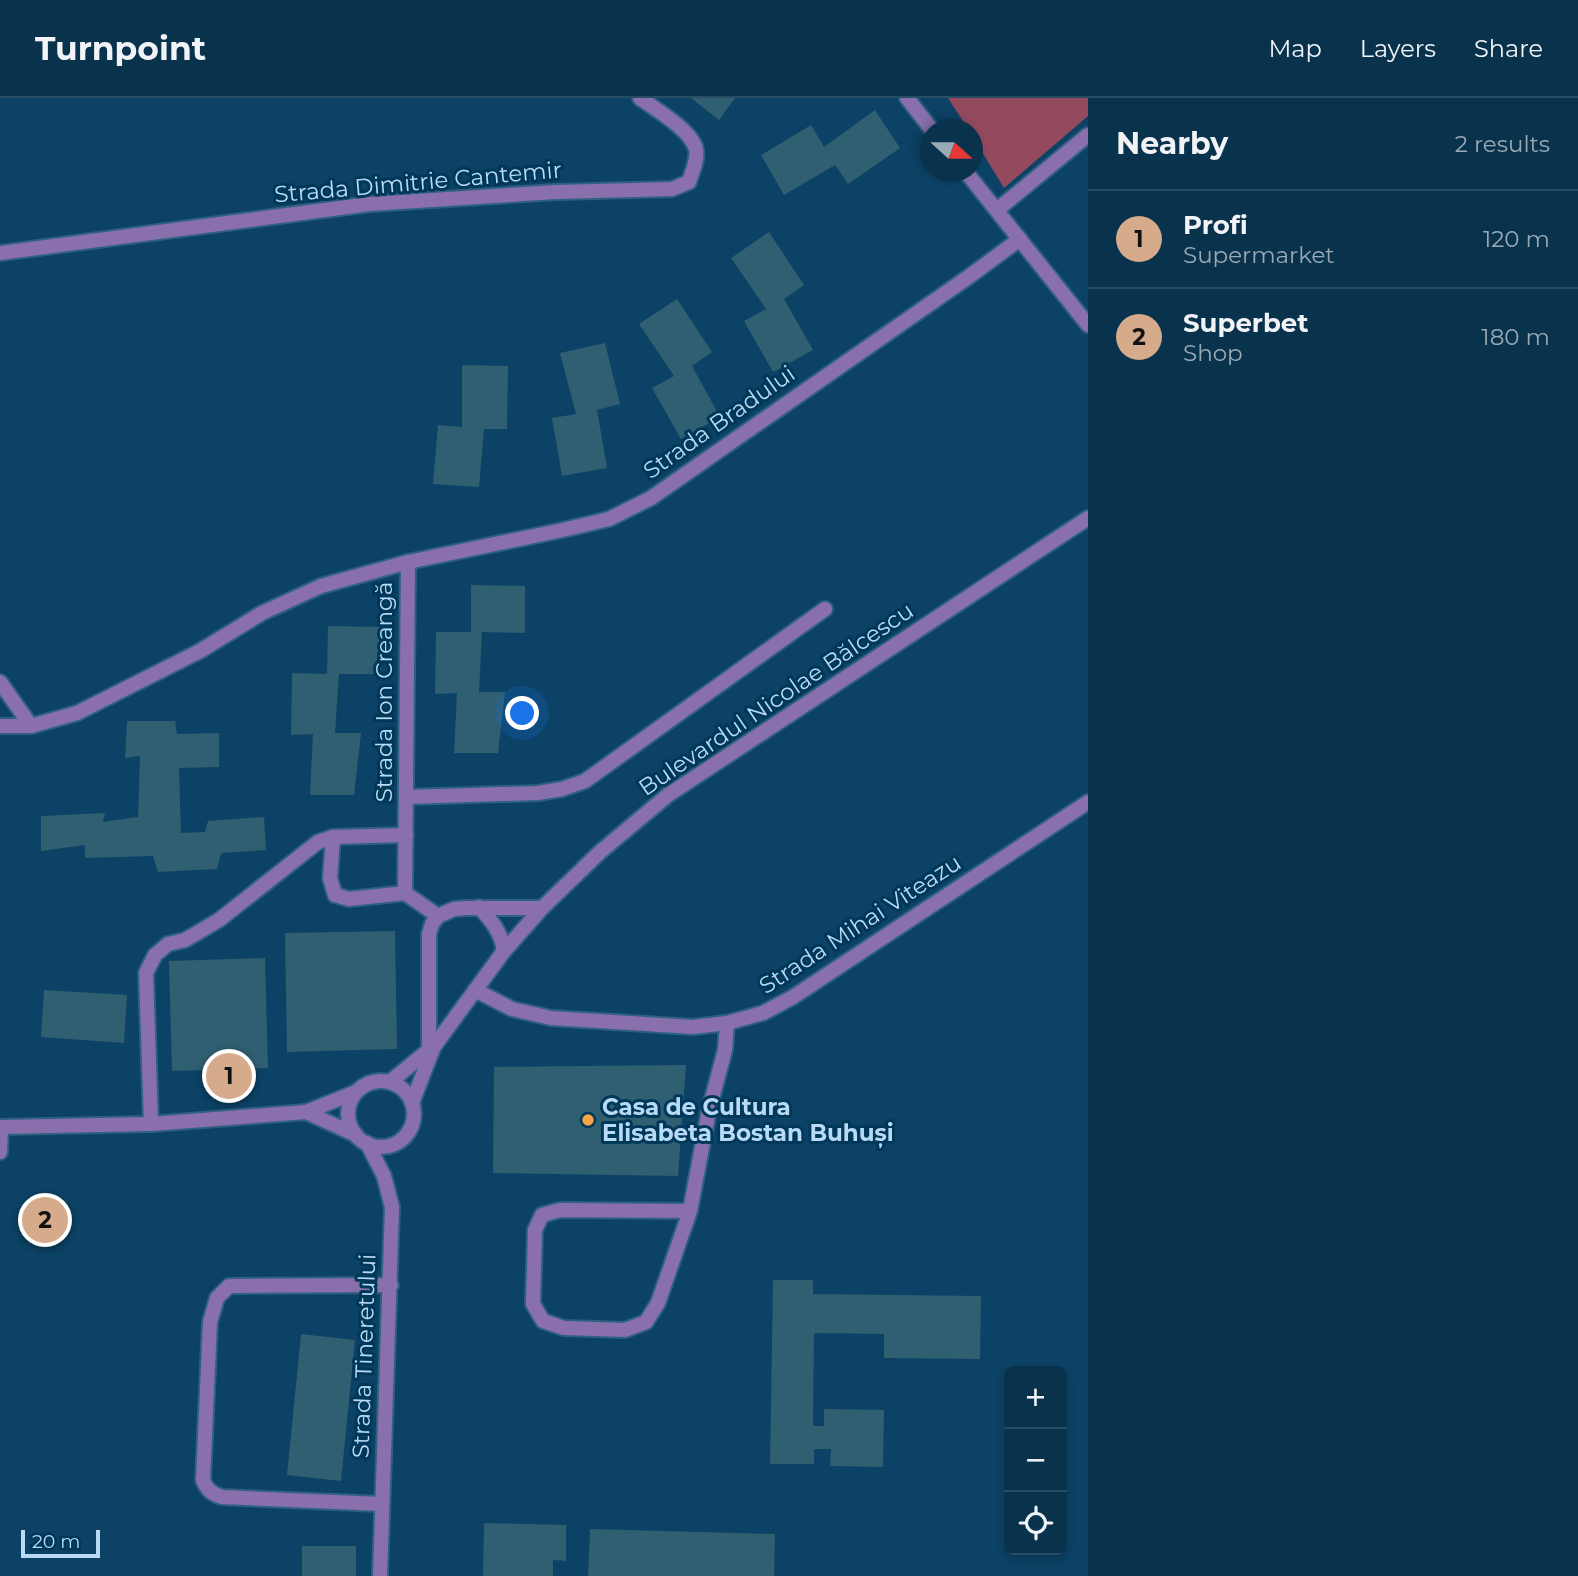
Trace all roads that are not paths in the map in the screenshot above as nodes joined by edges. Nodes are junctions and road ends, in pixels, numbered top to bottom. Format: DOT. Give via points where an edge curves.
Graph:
graph roads {
  1 [pos="640,98"];
  2 [pos="907,98"];
  3 [pos="923,119"];
  4 [pos="1088,135"];
  5 [pos="974,182"];
  6 [pos="997,210"];
  7 [pos="1020,239"];
  8 [pos="0,253"];
  9 [pos="1088,325"];
  10 [pos="1088,518"];
  11 [pos="408,562"];
  12 [pos="825,608"];
  13 [pos="0,682"];
  14 [pos="0,726"];
  15 [pos="31,726"];
  16 [pos="406,797"];
  17 [pos="1088,802"];
  18 [pos="406,835"];
  19 [pos="333,837"];
  20 [pos="405,894"];
  21 [pos="479,907"];
  22 [pos="542,908"];
  23 [pos="438,916"];
  24 [pos="504,951"];
  25 [pos="475,990"];
  26 [pos="727,1023"];
  27 [pos="432,1047"];
  28 [pos="390,1082"];
  29 [pos="356,1092"];
  30 [pos="412,1103"];
  31 [pos="306,1112"];
  32 [pos="151,1124"];
  33 [pos="1,1127"];
  34 [pos="362,1139"];
  35 [pos="0,1152"];
  36 [pos="690,1211"];
  37 [pos="391,1285"];
  38 [pos="381,1504"];
  39 [pos="380,1576"];
  1 -- 8 [label="street, Strada Dimitrie Cantemir" via="687,133 696,148 689,181 672,189 370,204"];
  2 -- 3 [label="street"];
  4 -- 6 [label="street"];
  5 -- 6 [label="street"];
  6 -- 7 [label="street"];
  7 -- 9 [label="street"];
  7 -- 11 [label="street, Strada Bradului" via="651,498 609,519"];
  10 -- 22 [label="street, Bulevardul Nicolae Bălcescu" via="668,794"];
  11 -- 15 [label="street, Strada Ion Creangă" via="321,586 262,613 89,708"];
  11 -- 16 [label="street, Strada Ion Creangă"];
  12 -- 16 [label="street" via="585,781 538,793"];
  13 -- 15 [label="street"];
  14 -- 15 [label="street, Strada Ion Creangă"];
  16 -- 18 [label="street, Strada Ion Creangă"];
  17 -- 26 [label="street, Strada Mihai Viteazu" via="793,997 762,1013"];
  18 -- 19 [label="street"];
  18 -- 20 [label="street, Strada Ion Creangă"];
  19 -- 20 [label="street" via="330,878 335,895 349,899"];
  19 -- 32 [label="street" via="318,842 219,920 155,955 146,973"];
  20 -- 23 [label="street"];
  21 -- 22 [label="street"];
  21 -- 23 [label="street"];
  21 -- 24 [label="street" via="498,929"];
  22 -- 24 [label="street, Bulevardul Nicolae Bălcescu"];
  23 -- 27 [label="street" via="429,934"];
  24 -- 25 [label="street, Bulevardul Nicolae Bălcescu"];
  25 -- 26 [label="street, Strada Mihai Viteazu" via="512,1009 551,1018 693,1027"];
  25 -- 27 [label="street, Bulevardul Nicolae Bălcescu"];
  26 -- 36 [label="street"];
  27 -- 28 [label="street, Bulevardul Nicolae Bălcescu"];
  27 -- 30 [label="street, Bulevardul Nicolae Bălcescu"];
  28 -- 29 [label="street" via="373,1082"];
  28 -- 30 [label="street" via="408,1094"];
  29 -- 31 [label="street"];
  29 -- 34 [label="street" via="349,1120"];
  30 -- 34 [label="street" via="413,1122 404,1138 387,1146"];
  31 -- 32 [label="street"];
  31 -- 34 [label="street"];
  32 -- 33 [label="street"];
  33 -- 35 [label="street"];
  34 -- 37 [label="street, Strada Tineretului" via="384,1176 393,1207"];
  36 -- 36 [label="street" via="560,1210 542,1215 535,1230 533,1304 542,1321 564,1328 625,1330 646,1322 658,1304"];
  37 -- 38 [label="street, Strada Tineretului"];
  37 -- 38 [label="street" via="229,1286 218,1298 210,1322 203,1480 210,1492 222,1497"];
  38 -- 39 [label="street, Strada Tineretului"];
}
